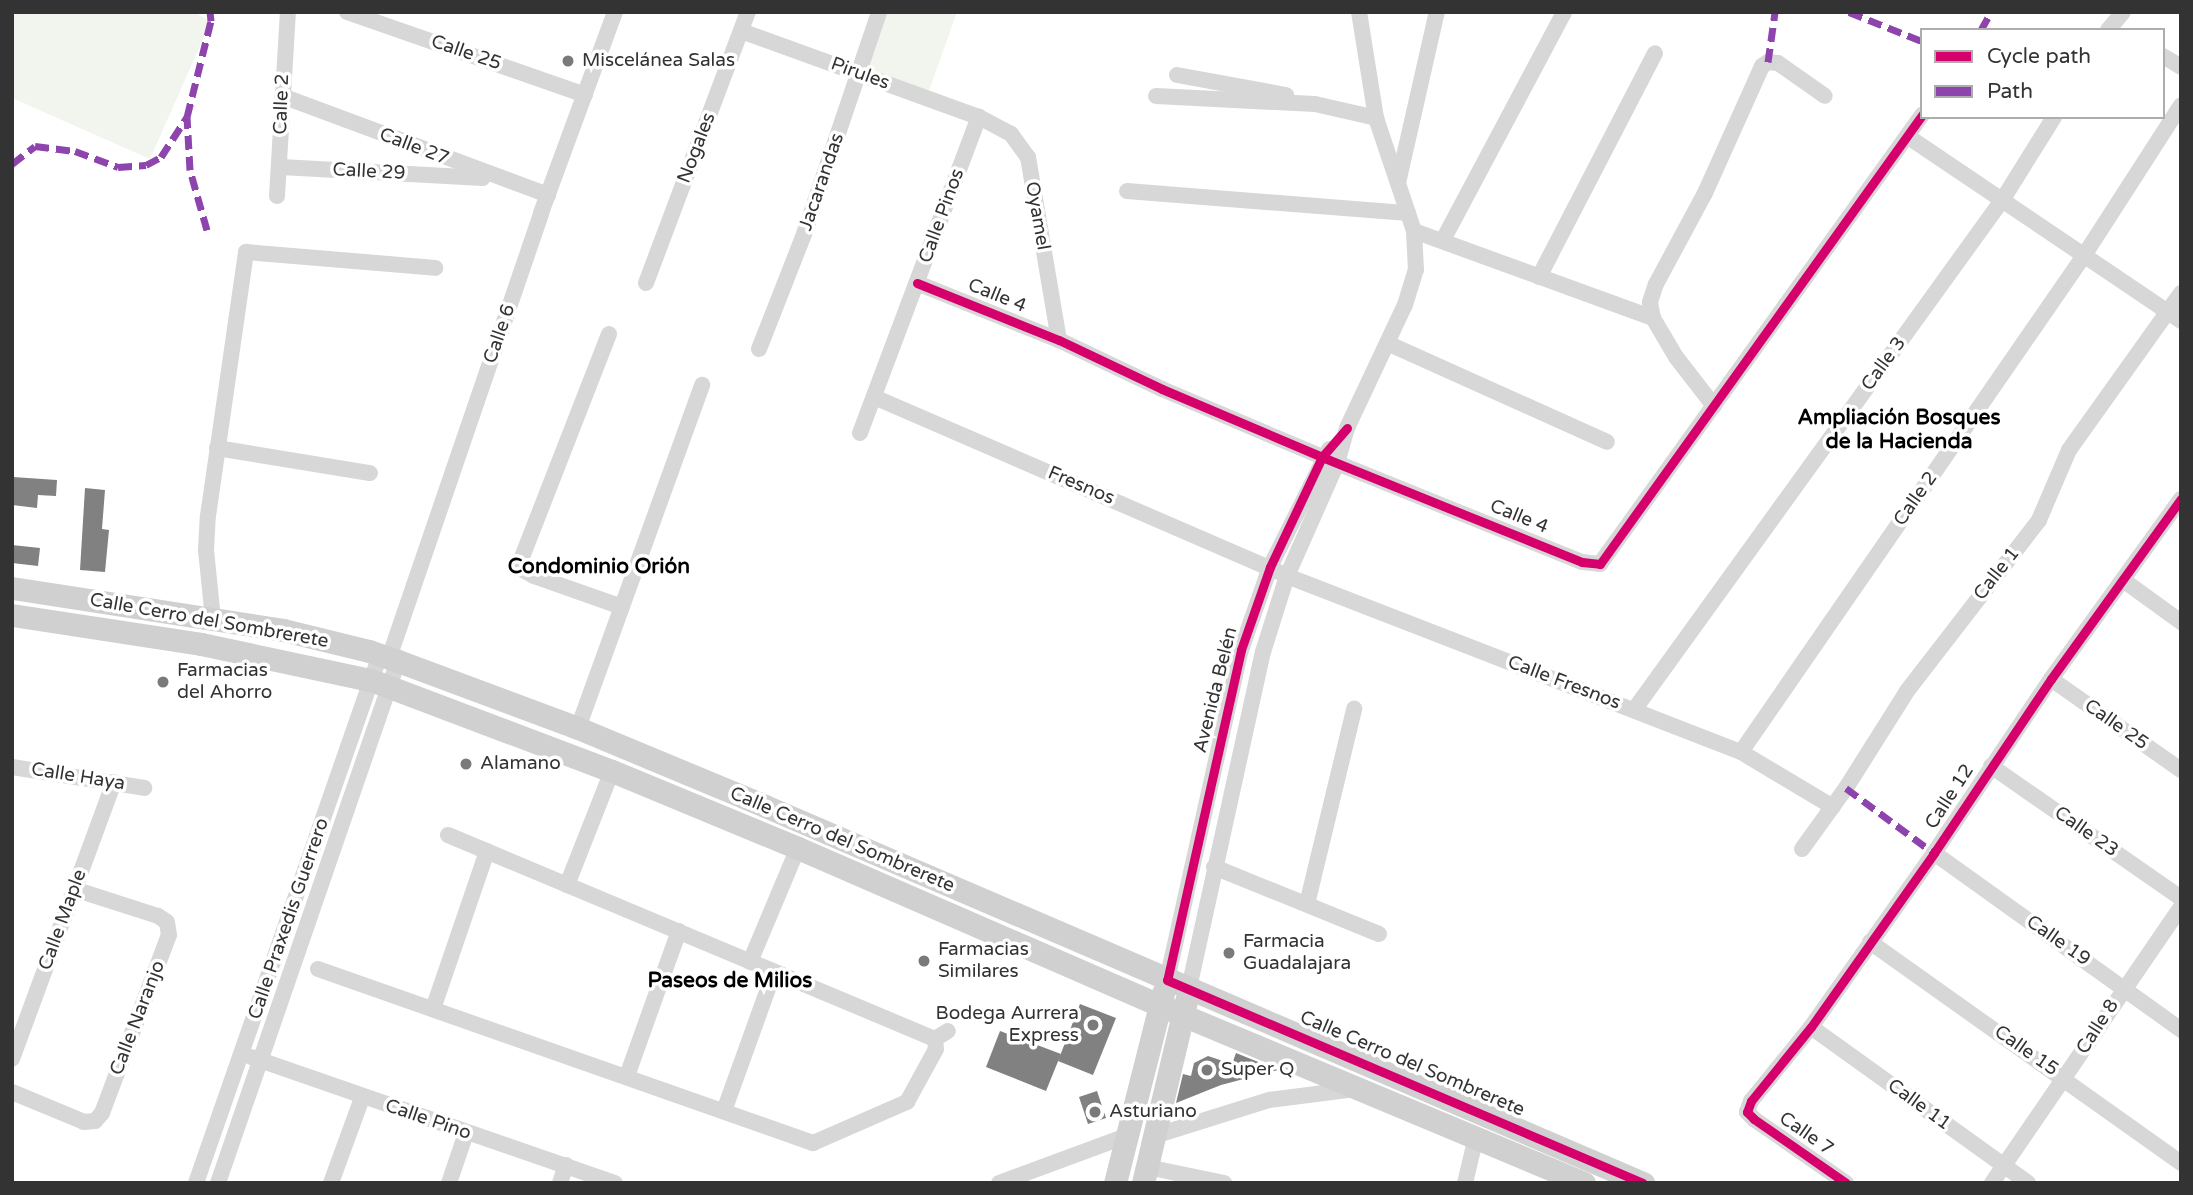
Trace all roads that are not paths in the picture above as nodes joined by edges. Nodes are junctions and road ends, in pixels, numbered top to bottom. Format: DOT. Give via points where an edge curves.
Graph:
graph roads {
  1 [pos="288,12"];
  2 [pos="347,12"];
  3 [pos="615,12"];
  4 [pos="748,12"];
  5 [pos="879,12"];
  6 [pos="1359,12"];
  7 [pos="1437,12"];
  8 [pos="1564,12"];
  9 [pos="741,31"];
  10 [pos="1656,53"];
  11 [pos="2165,57"];
  12 [pos="2181,67"];
  13 [pos="859,74"];
  14 [pos="1177,75"];
  15 [pos="585,95"];
  16 [pos="282,96"];
  17 [pos="1156,96"];
  18 [pos="1825,96"];
  19 [pos="1315,104"];
  20 [pos="2181,105"];
  21 [pos="979,117"];
  22 [pos="1376,118"];
  23 [pos="1920,118"];
  24 [pos="2053,119"];
  25 [pos="1907,136"];
  26 [pos="281,167"];
  27 [pos="500,179"];
  28 [pos="1397,186"];
  29 [pos="1127,191"];
  30 [pos="548,195"];
  31 [pos="277,196"];
  32 [pos="2003,200"];
  33 [pos="1408,213"];
  34 [pos="1414,231"];
  35 [pos="1443,240"];
  36 [pos="2085,254"];
  37 [pos="435,268"];
  38 [pos="1539,277"];
  39 [pos="646,283"];
  40 [pos="917,283"];
  41 [pos="2181,293"];
  42 [pos="2174,317"];
  43 [pos="1653,318"];
  44 [pos="609,334"];
  45 [pos="1059,340"];
  46 [pos="1387,343"];
  47 [pos="759,349"];
  48 [pos="702,385"];
  49 [pos="874,397"];
  50 [pos="1714,406"];
  51 [pos="860,433"];
  52 [pos="1607,442"];
  53 [pos="217,448"];
  54 [pos="1330,460"];
  55 [pos="370,473"];
  56 [pos="2181,499"];
  57 [pos="1269,568"];
  58 [pos="1287,576"];
  59 [pos="2123,580"];
  60 [pos="12,588"];
  61 [pos="622,607"];
  62 [pos="12,615"];
  63 [pos="213,619"];
  64 [pos="2181,622"];
  65 [pos="389,658"];
  66 [pos="2052,679"];
  67 [pos="380,684"];
  68 [pos="1354,709"];
  69 [pos="1634,710"];
  70 [pos="578,728"];
  71 [pos="1741,752"];
  72 [pos="1991,766"];
  73 [pos="12,767"];
  74 [pos="2181,770"];
  75 [pos="612,771"];
  76 [pos="114,782"];
  77 [pos="144,788"];
  78 [pos="1833,807"];
  79 [pos="448,835"];
  80 [pos="798,848"];
  81 [pos="1802,849"];
  82 [pos="487,851"];
  83 [pos="1934,853"];
  84 [pos="1213,867"];
  85 [pos="567,885"];
  86 [pos="74,889"];
  87 [pos="2181,898"];
  88 [pos="1307,904"];
  89 [pos="2181,907"];
  90 [pos="679,931"];
  91 [pos="1379,934"];
  92 [pos="1870,942"];
  93 [pos="750,962"];
  94 [pos="317,969"];
  95 [pos="774,972"];
  96 [pos="1167,980"];
  97 [pos="1189,988"];
  98 [pos="2124,988"];
  99 [pos="1161,1005"];
  100 [pos="433,1009"];
  101 [pos="1183,1014"];
  102 [pos="1811,1027"];
  103 [pos="2181,1030"];
  104 [pos="242,1054"];
  105 [pos="12,1059"];
  106 [pos="260,1060"];
  107 [pos="627,1076"];
  108 [pos="2065,1078"];
  109 [pos="1363,1088"];
  110 [pos="12,1092"];
  111 [pos="362,1097"];
  112 [pos="724,1111"];
  113 [pos="1746,1112"];
  114 [pos="466,1133"];
  115 [pos="1126,1136"];
  116 [pos="1154,1136"];
  117 [pos="1476,1137"];
  118 [pos="2181,1163"];
  119 [pos="566,1165"];
  120 [pos="2003,1165"];
  121 [pos="1145,1175"];
  122 [pos="1575,1181"];
  123 [pos="196,1183"];
  124 [pos="218,1183"];
  125 [pos="331,1183"];
  126 [pos="449,1183"];
  127 [pos="561,1183"];
  128 [pos="615,1183"];
  129 [pos="999,1183"];
  130 [pos="1115,1183"];
  131 [pos="1224,1183"];
  132 [pos="1465,1183"];
  133 [pos="1643,1183"];
  134 [pos="1846,1183"];
  135 [pos="1992,1183"];
  136 [pos="2028,1183"];
  1 -- 16 [label="street, Calle 2"];
  2 -- 15 [label="street, Calle 25"];
  3 -- 15 [label="street, Calle 6"];
  4 -- 9 [label="street, Nogales"];
  5 -- 13 [label="street, Jacarandas"];
  6 -- 22 [label="street, Avenida Belén"];
  7 -- 28 [label="street"];
  8 -- 35 [label="street"];
  9 -- 13 [label="street, Pirules"];
  9 -- 39 [label="street, Nogales"];
  10 -- 38 [label="street"];
  11 -- 12 [label="street"];
  13 -- 21 [label="street, Pirules"];
  13 -- 47 [label="street, Jacarandas"];
  14 -- 19 [label="street"];
  15 -- 30 [label="street, Calle 6"];
  16 -- 26 [label="street, Calle 2"];
  16 -- 27 [label="street, Calle 27"];
  17 -- 19 [label="street"];
  18 -- 43 [label="street" via="1778,63 1762,66 1705,193 1656,284 1650,302"];
  19 -- 22 [label="street"];
  20 -- 36 [label="street, Calle 2"];
  21 -- 40 [label="street, Calle Pinos"];
  21 -- 45 [label="street, Oyamel" via="1011,134 1028,158"];
  22 -- 28 [label="street, Avenida Belén"];
  23 -- 25 [label="street, Calle 4"];
  24 -- 32 [label="street, Calle 3"];
  25 -- 32 [label="street"];
  25 -- 50 [label="street, Calle 4"];
  26 -- 27 [label="street, Calle 29"];
  26 -- 31 [label="street, Calle 2"];
  27 -- 30 [label="street, Calle 27"];
  28 -- 33 [label="street, Avenida Belén"];
  29 -- 33 [label="street"];
  30 -- 65 [label="street, Calle 6"];
  32 -- 36 [label="street"];
  32 -- 69 [label="street, Calle 3"];
  33 -- 34 [label="street, Avenida Belén"];
  34 -- 35 [label="street"];
  34 -- 46 [label="street, Avenida Belén" via="1416,270"];
  35 -- 38 [label="street"];
  36 -- 42 [label="street"];
  36 -- 71 [label="street, Calle 2"];
  37 -- 53 [label="street" via="246,252"];
  38 -- 43 [label="street"];
  40 -- 45 [label="street, Calle 4"];
  40 -- 49 [label="street, Calle Pinos"];
  41 -- 42 [label="street, Calle 1"];
  42 -- 78 [label="street, Calle 1" via="2069,450 2039,520 1907,691"];
  43 -- 50 [label="street"];
  44 -- 61 [label="street" via="521,560 523,570 534,576"];
  45 -- 54 [label="street, Calle 4" via="1161,389"];
  46 -- 52 [label="street"];
  46 -- 54 [label="street, Avenida Belén"];
  48 -- 61 [label="street"];
  49 -- 51 [label="street, Calle Pinos"];
  49 -- 57 [label="street, Fresnos"];
  50 -- 54 [label="street, Calle 4" via="1600,564 1582,562"];
  53 -- 55 [label="street"];
  53 -- 63 [label="street" via="206,550"];
  54 -- 57 [label="street, Avenida Belén"];
  54 -- 58 [label="street, Avenida Belén"];
  56 -- 59 [label="street, Calle 12"];
  57 -- 58 [label="street, Fresnos"];
  57 -- 96 [label="street, Avenida Belén" via="1241,650"];
  58 -- 69 [label="street, Calle Fresnos"];
  58 -- 84 [label="street, Avenida Belén" via="1263,652"];
  59 -- 64 [label="street"];
  59 -- 66 [label="street, Calle 12"];
  60 -- 63 [label="main road, Calle Cerro del Sombrerete"];
  61 -- 70 [label="street"];
  62 -- 67 [label="main road, Calle Cerro del Sombrerete" via="201,645"];
  63 -- 65 [label="main road, Calle Cerro del Sombrerete" via="283,630"];
  65 -- 67 [label="street, Calle Praxedis Guerrero"];
  65 -- 70 [label="main road, Calle Cerro del Sombrerete"];
  66 -- 72 [label="street, Calle 12"];
  66 -- 74 [label="street, Calle 25"];
  67 -- 75 [label="main road, Calle Cerro del Sombrerete"];
  67 -- 104 [label="street, Calle Praxedis Guerrero"];
  67 -- 106 [label="street, Calle Praxedis Guerrero"];
  68 -- 88 [label="street"];
  69 -- 71 [label="street, Calle Fresnos"];
  70 -- 96 [label="main road, Calle Cerro del Sombrerete"];
  71 -- 78 [label="street, Calle Fresnos"];
  72 -- 83 [label="street, Calle 12"];
  72 -- 87 [label="street, Calle 23"];
  73 -- 76 [label="street, Calle Haya"];
  75 -- 80 [label="main road, Calle Cerro del Sombrerete"];
  75 -- 85 [label="street"];
  76 -- 77 [label="street, Calle Haya"];
  76 -- 86 [label="street, Calle Maple"];
  78 -- 81 [label="street, Calle 1"];
  79 -- 82 [label="street"];
  80 -- 93 [label="street"];
  80 -- 99 [label="main road, Calle Cerro del Sombrerete"];
  82 -- 85 [label="street"];
  82 -- 100 [label="street"];
  83 -- 92 [label="street, Calle 12"];
  83 -- 98 [label="street, Calle 19"];
  84 -- 88 [label="street"];
  84 -- 97 [label="street, Avenida Belén"];
  85 -- 90 [label="street"];
  86 -- 105 [label="street, Calle Maple"];
  86 -- 110 [label="street, Calle Naranjo" via="158,916 167,922 169,935 102,1113 95,1121 84,1122"];
  88 -- 91 [label="street"];
  89 -- 98 [label="street, Calle 8"];
  90 -- 93 [label="street"];
  90 -- 107 [label="street"];
  92 -- 102 [label="street, Calle 12"];
  92 -- 108 [label="street, Calle 15"];
  93 -- 95 [label="street"];
  94 -- 100 [label="street"];
  95 -- 112 [label="street"];
  95 -- 112 [label="street" via="942,1035 907,1102 822,1141 804,1142"];
  96 -- 97 [label="main road, Calle Cerro del Sombrerete"];
  96 -- 99 [label="main road, Avenida Belén"];
  97 -- 101 [label="main road, Avenida Belén"];
  97 -- 133 [label="main road, Calle Cerro del Sombrerete"];
  98 -- 103 [label="street, Calle 19"];
  98 -- 108 [label="street, Calle 8"];
  99 -- 101 [label="main road, Calle Cerro del Sombrerete"];
  99 -- 115 [label="main road, Avenida Belén"];
  100 -- 107 [label="street"];
  101 -- 109 [label="main road, Calle Cerro del Sombrerete"];
  101 -- 116 [label="main road, Avenida Belén"];
  102 -- 113 [label="street, Calle 12"];
  102 -- 120 [label="street, Calle 11"];
  104 -- 106 [label="street, Calle Pino"];
  104 -- 123 [label="street, Calle Praxedis Guerrero"];
  106 -- 111 [label="street, Calle Pino"];
  106 -- 124 [label="street, Calle Praxedis Guerrero"];
  107 -- 112 [label="street"];
  108 -- 118 [label="street, Calle 15"];
  108 -- 120 [label="street, Calle 8"];
  109 -- 116 [label="street" via="1269,1100"];
  109 -- 117 [label="main road, Calle Cerro del Sombrerete"];
  111 -- 114 [label="street, Calle Pino"];
  111 -- 125 [label="street"];
  113 -- 134 [label="street, Calle 7"];
  114 -- 119 [label="street, Calle Pino"];
  114 -- 126 [label="street"];
  115 -- 129 [label="street"];
  115 -- 130 [label="main road, Avenida Belén"];
  116 -- 121 [label="main road, Avenida Belén"];
  117 -- 122 [label="main road, Calle Cerro del Sombrerete"];
  117 -- 132 [label="street"];
  119 -- 127 [label="street"];
  119 -- 128 [label="street, Calle Pino"];
  120 -- 135 [label="street, Calle 8"];
  120 -- 136 [label="street, Calle 11"];
  121 -- 131 [label="street"];
}
